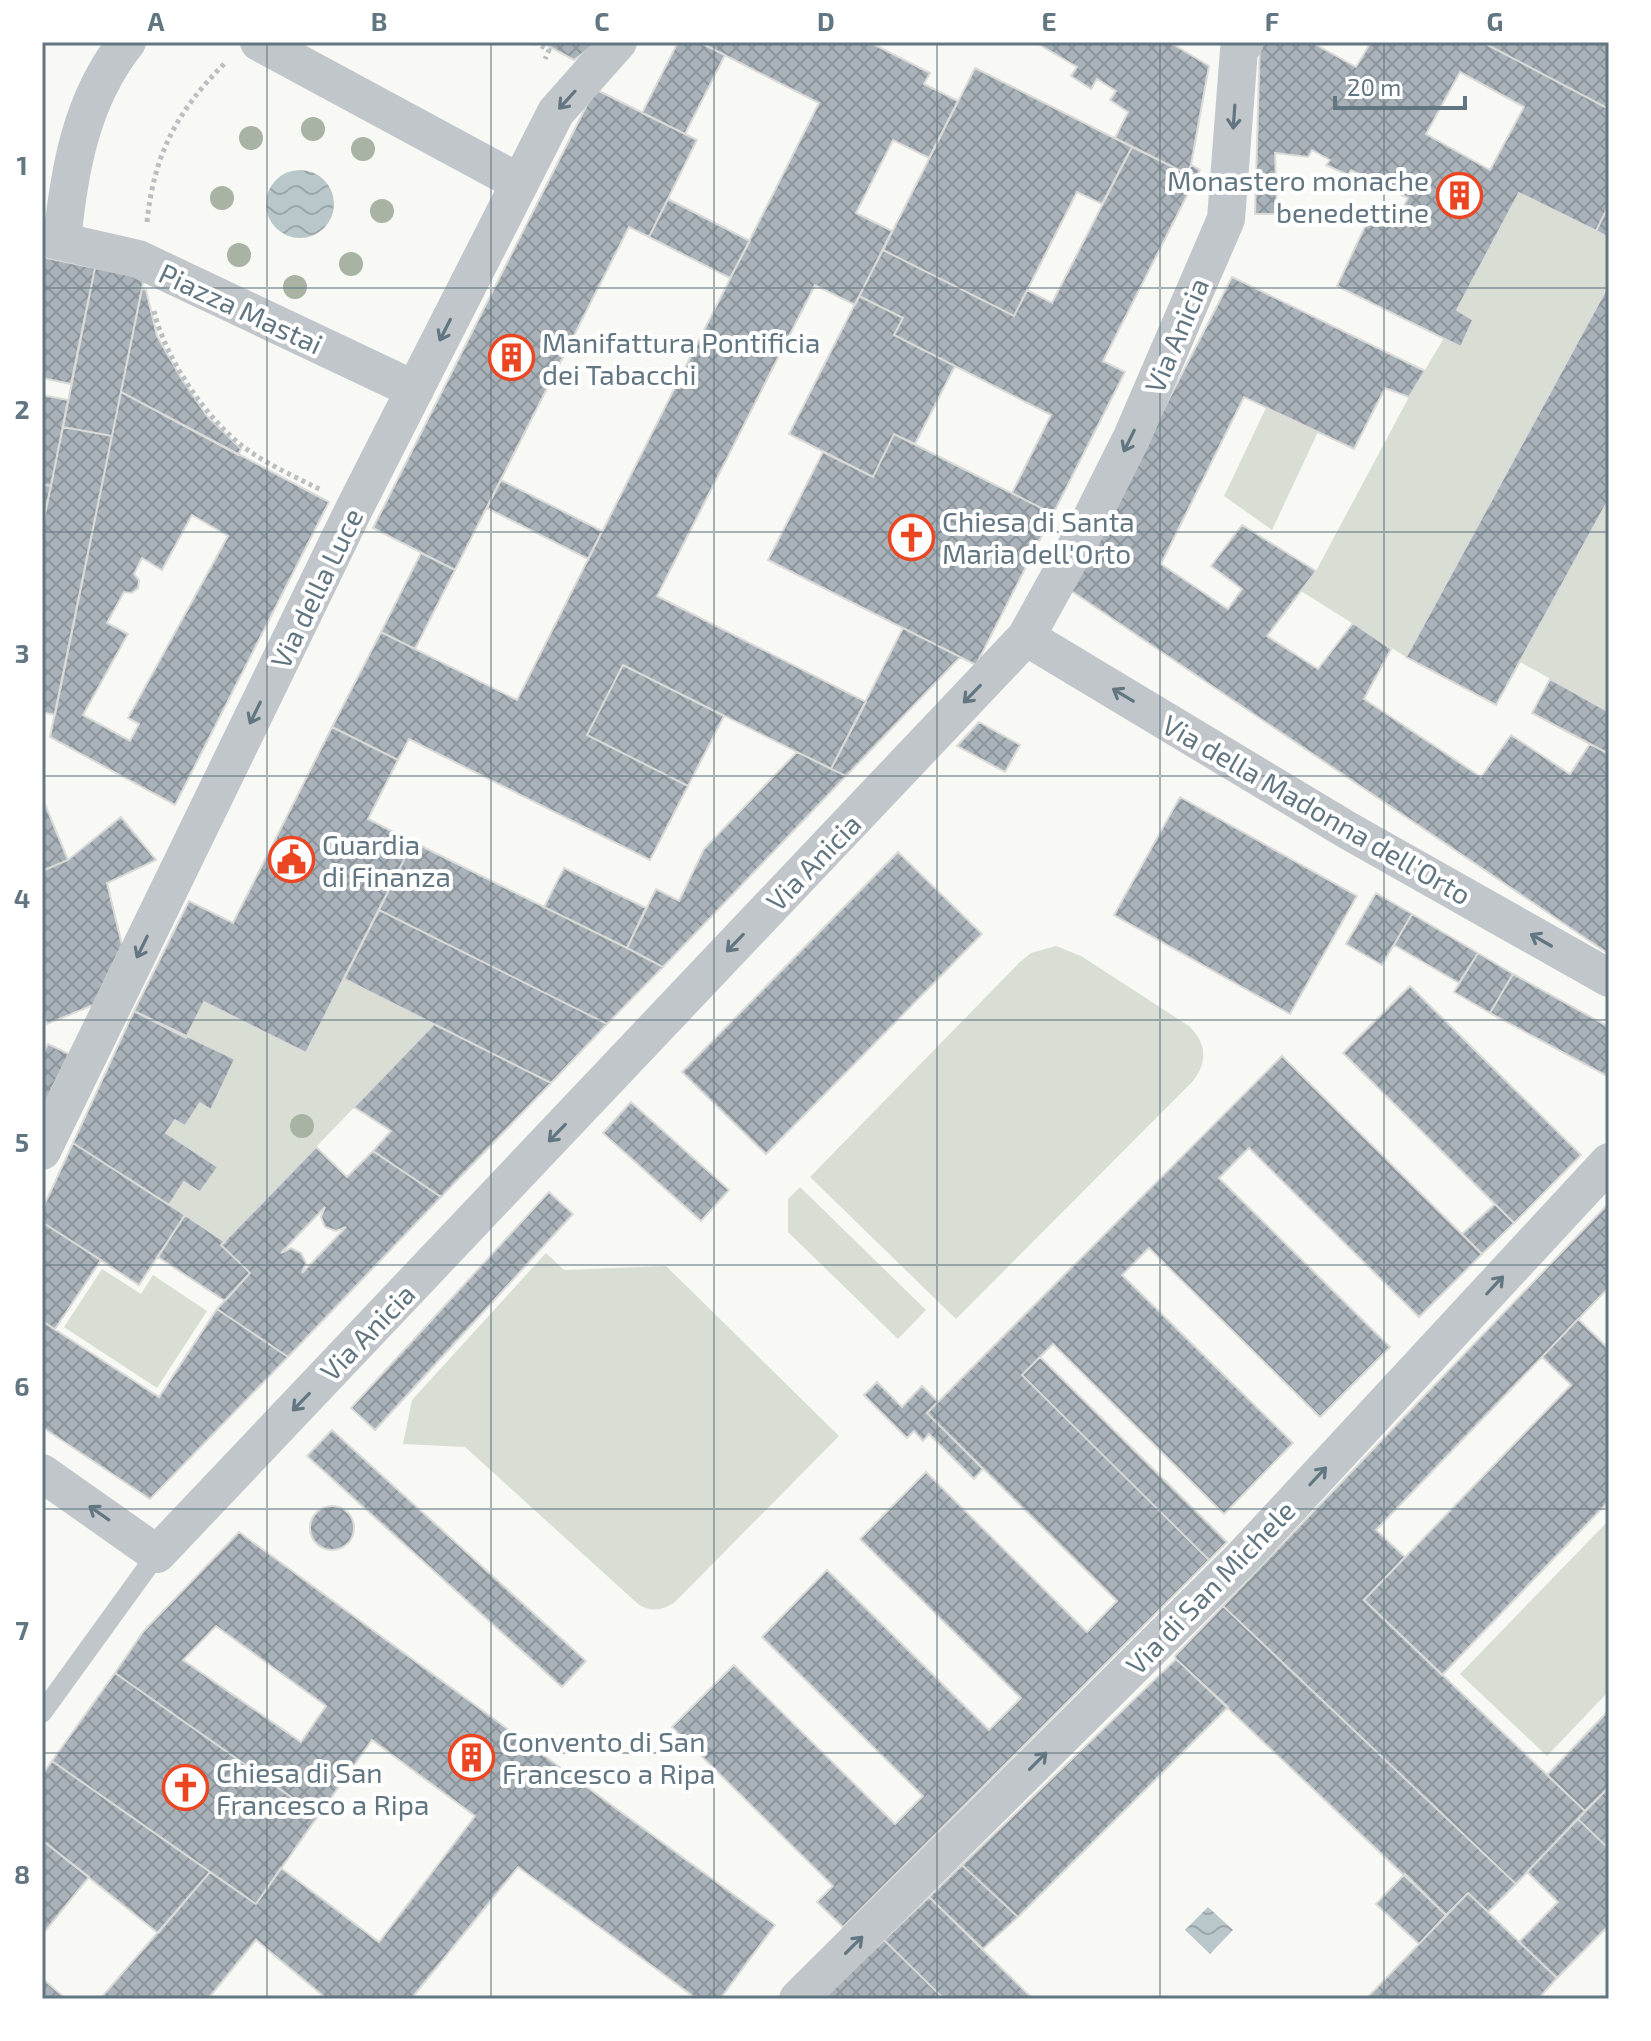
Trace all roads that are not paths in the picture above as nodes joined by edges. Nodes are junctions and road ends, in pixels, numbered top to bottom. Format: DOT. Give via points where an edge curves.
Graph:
graph roads {
  1 [pos="127,42"];
  2 [pos="618,42"];
  3 [pos="1236,45"];
  4 [pos="246,49"];
  5 [pos="520,183"];
  6 [pos="52,239"];
  7 [pos="415,390"];
  8 [pos="1026,637"];
  9 [pos="1609,978"];
  10 [pos="42,1151"];
  11 [pos="1609,1162"];
  12 [pos="42,1473"];
  13 [pos="157,1554"];
  14 [pos="42,1713"];
  15 [pos="798,1999"];
  1 -- 6 [label="street, Piazza Mastai" via="98,88 77,141"];
  2 -- 5 [label="street, Via della Luce, one-way" via="556,112"];
  3 -- 8 [label="street, Via Anicia, one-way" via="1226,219 1132,437"];
  4 -- 5 [label="street"];
  5 -- 7 [label="street, Via della Luce, one-way"];
  6 -- 7 [label="street, Piazza Mastai" via="145,263"];
  7 -- 10 [label="street, Via della Luce, one-way"];
  9 -- 8 [label="street, Via della Madonna dell'Orto, one-way" via="1347,830"];
  8 -- 13 [label="street, Via Anicia, one-way"];
  15 -- 11 [label="street, Via di San Michele, one-way" via="1243,1557"];
  13 -- 12 [label="street, one-way"];
  13 -- 14 [label="lane"];
}
